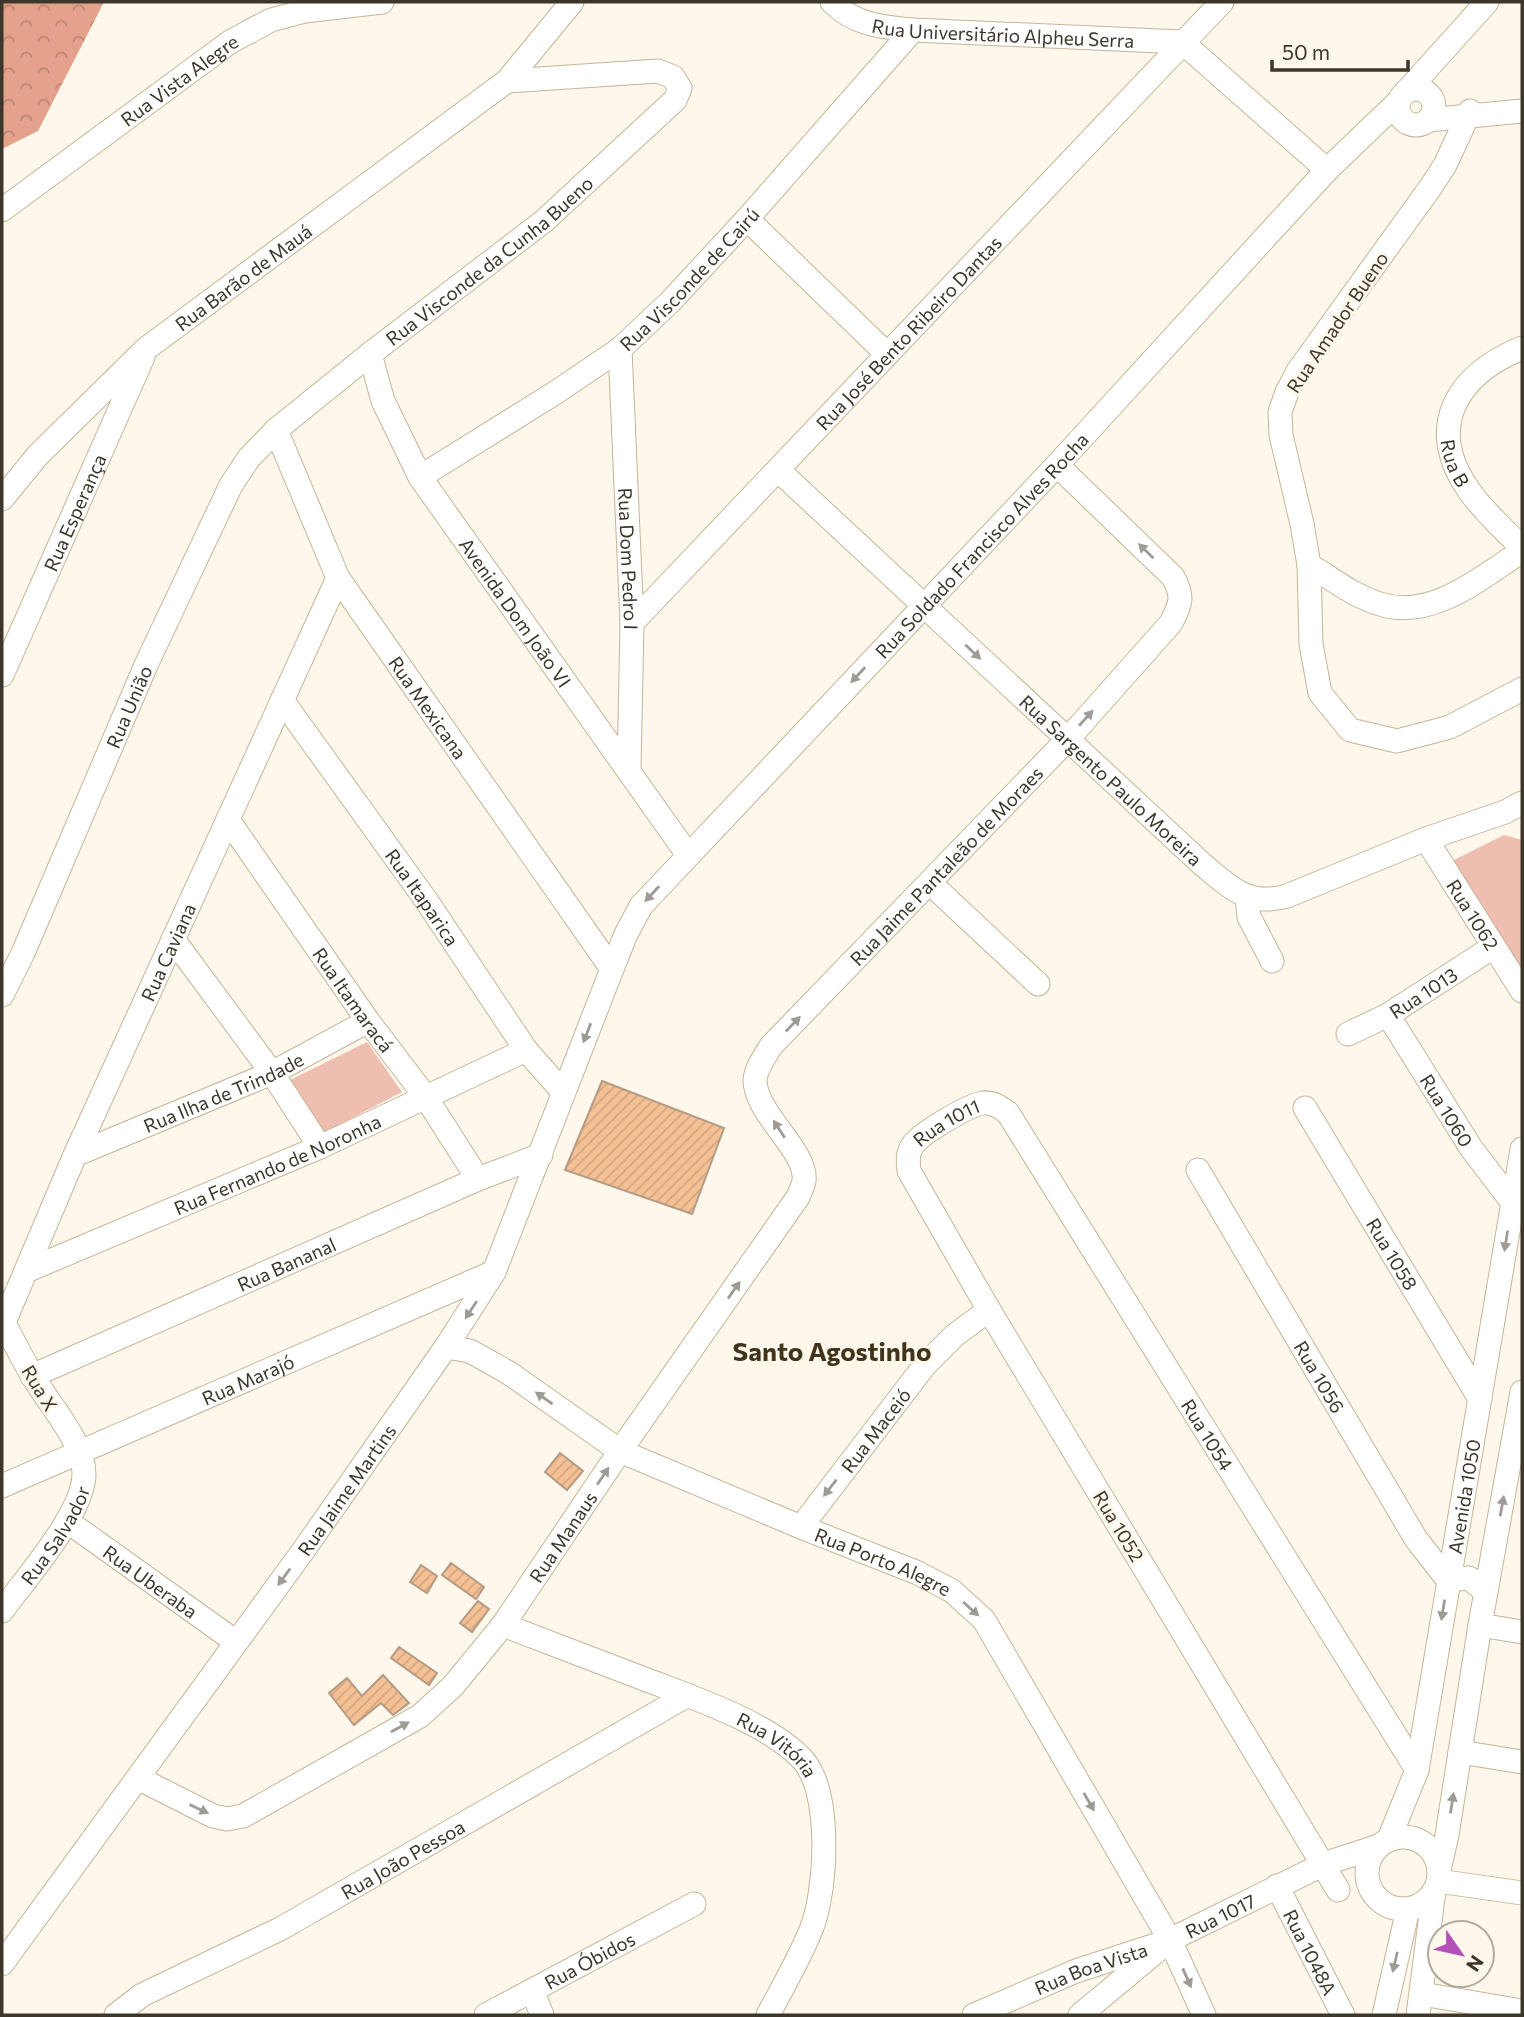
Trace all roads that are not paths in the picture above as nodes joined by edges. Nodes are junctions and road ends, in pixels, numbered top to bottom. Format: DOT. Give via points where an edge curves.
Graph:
graph roads {
  1 [pos="382,2"];
  2 [pos="572,2"];
  3 [pos="832,2"];
  4 [pos="1222,2"];
  5 [pos="1487,2"];
  6 [pos="913,30"];
  7 [pos="1182,42"];
  8 [pos="507,81"];
  9 [pos="1415,104"];
  10 [pos="1522,111"];
  11 [pos="1473,114"];
  12 [pos="1327,170"];
  13 [pos="2,210"];
  14 [pos="747,219"];
  15 [pos="147,348"];
  16 [pos="1522,348"];
  17 [pos="620,349"];
  18 [pos="370,354"];
  19 [pos="887,354"];
  20 [pos="276,430"];
  21 [pos="1057,466"];
  22 [pos="778,470"];
  23 [pos="419,477"];
  24 [pos="2,499"];
  25 [pos="1522,549"];
  26 [pos="1309,565"];
  27 [pos="338,578"];
  28 [pos="923,605"];
  29 [pos="632,623"];
  30 [pos="2,675"];
  31 [pos="1522,689"];
  32 [pos="282,700"];
  33 [pos="1067,740"];
  34 [pos="629,770"];
  35 [pos="1516,810"];
  36 [pos="228,820"];
  37 [pos="1426,839"];
  38 [pos="688,855"];
  39 [pos="930,883"];
  40 [pos="1247,897"];
  41 [pos="173,939"];
  42 [pos="1493,947"];
  43 [pos="1272,961"];
  44 [pos="612,970"];
  45 [pos="1038,984"];
  46 [pos="1522,991"];
  47 [pos="2,995"];
  48 [pos="1388,1015"];
  49 [pos="368,1021"];
  50 [pos="1348,1034"];
  51 [pos="526,1050"];
  52 [pos="272,1073"];
  53 [pos="755,1079"];
  54 [pos="563,1092"];
  55 [pos="425,1096"];
  56 [pos="995,1104"];
  57 [pos="1305,1108"];
  58 [pos="320,1147"];
  59 [pos="75,1155"];
  60 [pos="541,1155"];
  61 [pos="1522,1157"];
  62 [pos="908,1159"];
  63 [pos="1198,1170"];
  64 [pos="478,1179"];
  65 [pos="1517,1200"];
  66 [pos="26,1271"];
  67 [pos="494,1272"];
  68 [pos="989,1310"];
  69 [pos="3,1325"];
  70 [pos="446,1347"];
  71 [pos="32,1376"];
  72 [pos="1522,1392"];
  73 [pos="1480,1399"];
  74 [pos="79,1451"];
  75 [pos="620,1451"];
  76 [pos="2,1486"];
  77 [pos="67,1521"];
  78 [pos="801,1527"];
  79 [pos="1456,1538"];
  80 [pos="1495,1543"];
  81 [pos="1448,1580"];
  82 [pos="1486,1592"];
  83 [pos="2,1611"];
  84 [pos="503,1625"];
  85 [pos="1480,1625"];
  86 [pos="1522,1632"];
  87 [pos="236,1642"];
  88 [pos="688,1695"];
  89 [pos="1460,1752"];
  90 [pos="1522,1762"];
  91 [pos="1417,1770"];
  92 [pos="138,1778"];
  93 [pos="1384,1842"];
  94 [pos="1324,1864"];
  95 [pos="1437,1881"];
  96 [pos="1287,1882"];
  97 [pos="1338,1889"];
  98 [pos="1522,1893"];
  99 [pos="694,1904"];
  100 [pos="1396,1907"];
  101 [pos="1169,1941"];
  102 [pos="2,1964"];
  103 [pos="1076,1971"];
  104 [pos="533,1992"];
  105 [pos="1420,2005"];
  106 [pos="1086,2009"];
  107 [pos="1522,2011"];
  108 [pos="116,2015"];
  109 [pos="486,2015"];
  110 [pos="542,2015"];
  111 [pos="768,2015"];
  112 [pos="974,2015"];
  113 [pos="1204,2015"];
  114 [pos="1343,2015"];
  115 [pos="1384,2015"];
  1 -- 13 [label="street, Rua Vista Alegre" via="305,11 271,20 230,42"];
  2 -- 8 [label="street, Rua Barão de Mauá"];
  3 -- 6 [label="street, Rua Universitário Alpheu Serra" via="870,26"];
  4 -- 7 [label="street, Rua José Bento Ribeiro Dantas"];
  5 -- 9 [label="street, Rua Soldado Francisco Alves Rocha" via="1440,54"];
  6 -- 7 [label="street, Rua Universitário Alpheu Serra"];
  6 -- 14 [label="street, Rua Visconde de Cairú"];
  7 -- 12 [label="street"];
  7 -- 19 [label="street, Rua José Bento Ribeiro Dantas"];
  8 -- 15 [label="street, Rua Barão de Mauá"];
  8 -- 18 [label="street, Rua Visconde da Cunha Bueno" via="658,71 673,77 680,88 675,100 554,212"];
  9 -- 11 [label="street"];
  9 -- 12 [label="street, Rua Soldado Francisco Alves Rocha" via="1368,132"];
  10 -- 11 [label="street"];
  11 -- 26 [label="street, Rua Amador Bueno" via="1430,188 1287,392 1280,412 1281,435"];
  12 -- 21 [label="street, Rua Soldado Francisco Alves Rocha"];
  14 -- 17 [label="street, Rua Visconde de Cairú"];
  14 -- 19 [label="street"];
  15 -- 24 [label="street, Rua Barão de Mauá" via="38,455"];
  15 -- 30 [label="street, Rua Esperança"];
  16 -- 25 [label="street, Rua B" via="1477,373 1449,416 1450,453 1469,491"];
  17 -- 23 [label="street, Rua Visconde de Cairú"];
  17 -- 29 [label="street, Rua Dom Pedro I"];
  18 -- 20 [label="street, Rua Visconde da Cunha Bueno"];
  18 -- 23 [label="street, Avenida Dom João VI" via="383,401"];
  19 -- 22 [label="street, Rua José Bento Ribeiro Dantas"];
  20 -- 27 [label="street, Rua Mexicana"];
  20 -- 47 [label="street, Rua União" via="249,458 225,497 146,664"];
  21 -- 28 [label="street, Rua Soldado Francisco Alves Rocha"];
  33 -- 21 [label="street, Rua Jaime Pantaleão de Moraes, one-way" via="1171,623 1180,606 1181,591"];
  22 -- 28 [label="street, Rua Sargento Paulo Moreira"];
  22 -- 29 [label="street, Rua José Bento Ribeiro Dantas"];
  23 -- 34 [label="street, Avenida Dom João VI"];
  25 -- 26 [label="street" via="1429,606 1401,609 1379,604"];
  26 -- 31 [label="street, Rua Amador Bueno" via="1311,644 1320,692 1350,730 1396,741 1450,727"];
  27 -- 32 [label="street, Rua Caviana"];
  27 -- 44 [label="street, Rua Mexicana"];
  28 -- 33 [label="street, Rua Sargento Paulo Moreira, one-way"];
  28 -- 38 [label="street, Rua Soldado Francisco Alves Rocha, one-way"];
  29 -- 34 [label="street, Rua Dom Pedro I"];
  32 -- 36 [label="street, Rua Caviana"];
  32 -- 51 [label="street, Rua Itaparica" via="426,900"];
  33 -- 39 [label="street, Rua Jaime Pantaleão de Moraes"];
  33 -- 40 [label="street, Rua Sargento Paulo Moreira" via="1202,864"];
  34 -- 38 [label="street, Avenida Dom João VI"];
  35 -- 37 [label="street"];
  36 -- 41 [label="street, Rua Caviana"];
  36 -- 49 [label="street, Rua Itamaracá"];
  37 -- 40 [label="street" via="1287,897 1272,901"];
  37 -- 42 [label="street, Rua 1062"];
  38 -- 44 [label="street, Rua Soldado Francisco Alves Rocha, one-way" via="641,906"];
  39 -- 45 [label="street"];
  53 -- 39 [label="street, Rua Jaime Pantaleão de Moraes, one-way" via="771,1046"];
  40 -- 43 [label="street" via="1249,917"];
  41 -- 52 [label="street"];
  41 -- 59 [label="street, Rua Caviana"];
  42 -- 46 [label="street, Rua 1062"];
  42 -- 48 [label="street, Rua 1013"];
  44 -- 54 [label="street, Rua Jaime Martins, one-way"];
  48 -- 50 [label="street, Rua 1013"];
  48 -- 65 [label="street, Rua 1060" via="1471,1148"];
  49 -- 52 [label="street, Rua Ilha de Trindade"];
  49 -- 55 [label="street, Rua Itamaracá"];
  51 -- 54 [label="street, Rua Itaparica"];
  51 -- 55 [label="street, Rua Fernando de Noronha"];
  52 -- 58 [label="street"];
  52 -- 59 [label="street, Rua Ilha de Trindade"];
  75 -- 53 [label="street, Rua Manaus, one-way" via="799,1196 804,1180 800,1163 758,1097"];
  54 -- 60 [label="street, Rua Jaime Martins"];
  55 -- 58 [label="street, Rua Fernando de Noronha"];
  55 -- 64 [label="street, Rua Itamaracá"];
  56 -- 62 [label="street, Rua 1011" via="973,1106 918,1138"];
  56 -- 91 [label="street, Rua 1054" via="1008,1112"];
  57 -- 73 [label="street, Rua 1058"];
  58 -- 66 [label="street, Rua Fernando de Noronha"];
  59 -- 66 [label="street, Rua Caviana"];
  60 -- 64 [label="street, Rua Bananal"];
  60 -- 67 [label="street, Rua Jaime Martins"];
  61 -- 65 [label="street, Avenida 1050"];
  62 -- 68 [label="street, Rua 1052" via="909,1171"];
  63 -- 81 [label="street, Rua 1056" via="1403,1517"];
  64 -- 71 [label="street, Rua Bananal"];
  65 -- 73 [label="street, Avenida 1050, one-way"];
  66 -- 69 [label="street, Rua Caviana"];
  67 -- 70 [label="street, Rua Jaime Martins, one-way"];
  67 -- 74 [label="street, Rua Marajó"];
  68 -- 78 [label="street, Rua Maceió, one-way" via="925,1365"];
  68 -- 94 [label="street, Rua 1052"];
  69 -- 71 [label="street, Rua X"];
  75 -- 70 [label="street, Rua Porto Alegre, one-way" via="486,1360"];
  70 -- 87 [label="street, Rua Jaime Martins, one-way"];
  71 -- 74 [label="street, Rua X"];
  80 -- 72 [label="street, Avenida 1050, one-way"];
  73 -- 79 [label="street, Avenida 1050"];
  74 -- 76 [label="street, Rua Marajó"];
  74 -- 77 [label="street, Rua Salvador" via="84,1474 80,1496"];
  75 -- 78 [label="street, Rua Porto Alegre"];
  84 -- 75 [label="street, Rua Manaus, one-way"];
  77 -- 83 [label="street, Rua Salvador"];
  77 -- 87 [label="street, Rua Uberaba"];
  78 -- 101 [label="street, Rua Porto Alegre, one-way" via="918,1573 952,1591 984,1620"];
  79 -- 80 [label="street" via="1476,1549"];
  79 -- 81 [label="street, Avenida 1050"];
  80 -- 82 [label="street, Avenida 1050"];
  81 -- 82 [label="street" via="1469,1578"];
  81 -- 91 [label="street, Avenida 1050, one-way"];
  82 -- 85 [label="street, Avenida 1050"];
  84 -- 88 [label="street, Rua Vitória"];
  92 -- 84 [label="street, Rua Manaus, one-way" via="213,1816 243,1815 420,1716 453,1686"];
  85 -- 86 [label="street"];
  85 -- 89 [label="street, Avenida 1050"];
  87 -- 92 [label="street, Rua Jaime Martins"];
  88 -- 108 [label="street, Rua João Pessoa" via="280,1929 142,1995"];
  88 -- 111 [label="street, Rua Vitória" via="781,1741 804,1761 818,1784 823,1876 812,1927"];
  89 -- 90 [label="street"];
  95 -- 89 [label="street, Avenida 1050, one-way"];
  91 -- 93 [label="street, Avenida 1050"];
  92 -- 102 [label="street, Rua Jaime Martins"];
  93 -- 94 [label="street, Rua 1017"];
  93 -- 95 [label="street" via="1411,1838 1422,1842 1430,1849"];
  93 -- 100 [label="street" via="1371,1854 1367,1877 1376,1898"];
  94 -- 96 [label="street, Rua 1017"];
  94 -- 97 [label="street, Rua 1052"];
  95 -- 98 [label="street"];
  95 -- 100 [label="street" via="1419,1906"];
  95 -- 105 [label="street, Avenida 1050"];
  96 -- 97 [label="street"];
  96 -- 101 [label="street, Rua 1017"];
  96 -- 114 [label="street, Rua 1048A"];
  97 -- 100 [label="street"];
  99 -- 104 [label="street, Rua Óbidos"];
  100 -- 115 [label="street, one-way"];
  101 -- 103 [label="street, Rua Boa Vista"];
  101 -- 106 [label="street, Rua 1017"];
  101 -- 113 [label="street, Rua Porto Alegre, one-way"];
  103 -- 106 [label="street"];
  103 -- 112 [label="street, Rua Boa Vista"];
  104 -- 109 [label="street, Rua Óbidos"];
  104 -- 110 [label="street"];
  105 -- 107 [label="street"];
}
